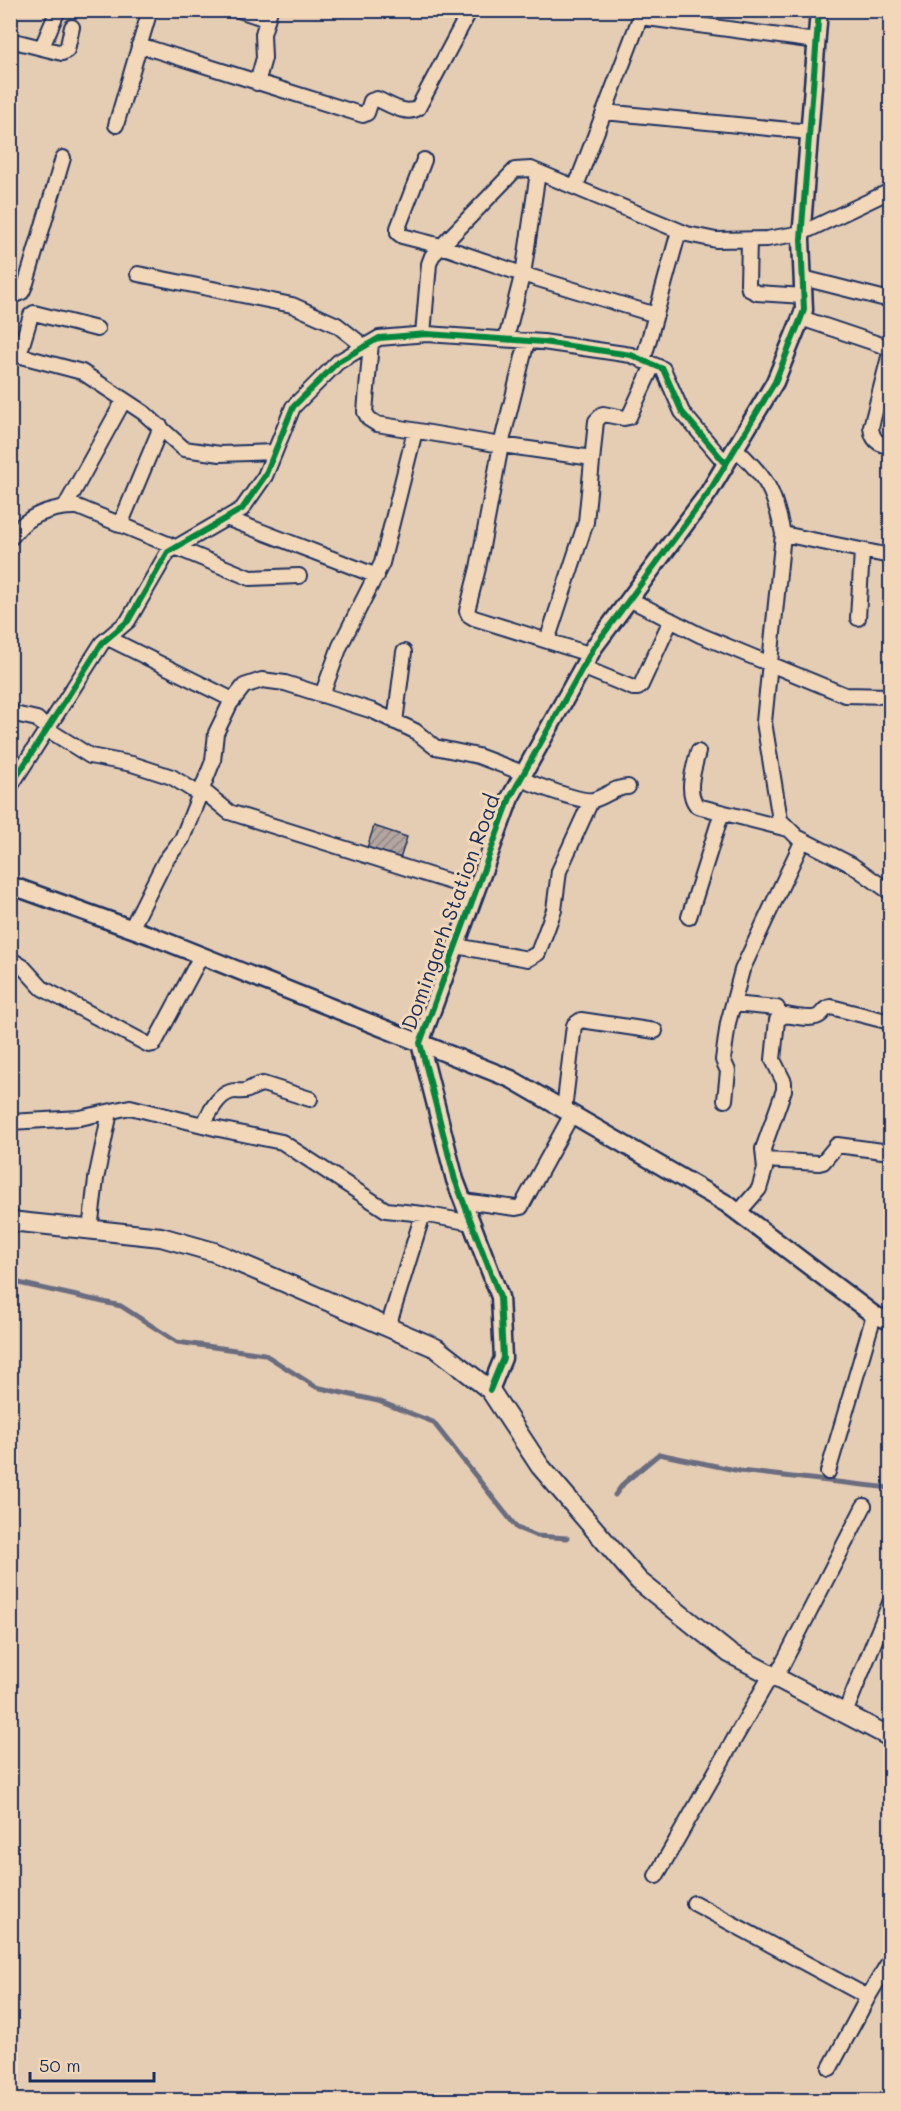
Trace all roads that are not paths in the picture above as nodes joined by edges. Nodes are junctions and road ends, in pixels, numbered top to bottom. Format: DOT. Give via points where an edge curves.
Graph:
graph roads {
  1 [pos="58,10"];
  2 [pos="150,10"];
  3 [pos="239,10"];
  4 [pos="470,10"];
  5 [pos="819,10"];
  6 [pos="641,14"];
  7 [pos="268,15"];
  8 [pos="72,27"];
  9 [pos="10,40"];
  10 [pos="816,41"];
  11 [pos="139,45"];
  12 [pos="42,47"];
  13 [pos="257,83"];
  14 [pos="603,112"];
  15 [pos="116,124"];
  16 [pos="810,132"];
  17 [pos="63,158"];
  18 [pos="424,160"];
  19 [pos="538,172"];
  20 [pos="576,186"];
  21 [pos="891,191"];
  22 [pos="680,231"];
  23 [pos="802,233"];
  24 [pos="749,240"];
  25 [pos="441,246"];
  26 [pos="138,274"];
  27 [pos="522,274"];
  28 [pos="803,278"];
  29 [pos="804,296"];
  30 [pos="10,297"];
  31 [pos="891,300"];
  32 [pos="656,315"];
  33 [pos="801,318"];
  34 [pos="97,329"];
  35 [pos="423,334"];
  36 [pos="507,339"];
  37 [pos="527,341"];
  38 [pos="368,345"];
  39 [pos="891,348"];
  40 [pos="891,353"];
  41 [pos="15,354"];
  42 [pos="648,363"];
  43 [pos="124,400"];
  44 [pos="161,427"];
  45 [pos="415,430"];
  46 [pos="501,446"];
  47 [pos="891,446"];
  48 [pos="735,448"];
  49 [pos="274,452"];
  50 [pos="592,458"];
  51 [pos="726,464"];
  52 [pos="65,507"];
  53 [pos="226,518"];
  54 [pos="120,525"];
  55 [pos="783,534"];
  56 [pos="10,538"];
  57 [pos="177,547"];
  58 [pos="862,550"];
  59 [pos="891,556"];
  60 [pos="299,576"];
  61 [pos="377,576"];
  62 [pos="629,599"];
  63 [pos="858,618"];
  64 [pos="670,620"];
  65 [pos="108,638"];
  66 [pos="547,641"];
  67 [pos="405,652"];
  68 [pos="586,661"];
  69 [pos="770,663"];
  70 [pos="322,695"];
  71 [pos="891,696"];
  72 [pos="233,700"];
  73 [pos="10,713"];
  74 [pos="395,722"];
  75 [pos="47,729"];
  76 [pos="698,752"];
  77 [pos="522,776"];
  78 [pos="10,787"];
  79 [pos="628,787"];
  80 [pos="200,791"];
  81 [pos="591,801"];
  82 [pos="722,812"];
  83 [pos="790,830"];
  84 [pos="803,840"];
  85 [pos="10,885"];
  86 [pos="476,890"];
  87 [pos="891,892"];
  88 [pos="689,916"];
  89 [pos="131,929"];
  90 [pos="456,946"];
  91 [pos="201,956"];
  92 [pos="10,959"];
  93 [pos="733,1004"];
  94 [pos="777,1008"];
  95 [pos="891,1022"];
  96 [pos="655,1031"];
  97 [pos="420,1043"];
  98 [pos="310,1099"];
  99 [pos="725,1100"];
  100 [pos="110,1112"];
  101 [pos="568,1112"];
  102 [pos="10,1122"];
  103 [pos="203,1125"];
  104 [pos="891,1152"];
  105 [pos="764,1160"];
  106 [pos="463,1201"];
  107 [pos="738,1213"];
  108 [pos="423,1214"];
  109 [pos="10,1221"];
  110 [pos="472,1223"];
  111 [pos="90,1230"];
  112 [pos="874,1315"];
  113 [pos="891,1321"];
  114 [pos="388,1327"];
  115 [pos="490,1390"];
  116 [pos="828,1472"];
  117 [pos="864,1506"];
  118 [pos="891,1603"];
  119 [pos="773,1676"];
  120 [pos="845,1713"];
  121 [pos="891,1737"];
  122 [pos="656,1876"];
  123 [pos="694,1903"];
  124 [pos="891,1960"];
  125 [pos="868,1997"];
  126 [pos="830,2068"];
  1 -- 12 [label="street"];
  2 -- 11 [label="street"];
  3 -- 7 [label="street"];
  4 -- 13 [label="street" via="413,111 377,99 371,101 363,115"];
  5 -- 10 [label="street, Domingarh Station Road"];
  6 -- 10 [label="street"];
  6 -- 14 [label="street"];
  7 -- 13 [label="street"];
  8 -- 12 [label="street" via="67,50 62,53"];
  9 -- 12 [label="street"];
  10 -- 16 [label="street, Domingarh Station Road"];
  11 -- 13 [label="street"];
  11 -- 15 [label="street"];
  14 -- 16 [label="street"];
  14 -- 20 [label="street"];
  16 -- 23 [label="street, Domingarh Station Road"];
  17 -- 30 [label="street" via="26,283 22,292"];
  18 -- 25 [label="street" via="398,233"];
  19 -- 20 [label="street"];
  19 -- 25 [label="street" via="515,170"];
  19 -- 27 [label="street"];
  20 -- 22 [label="street"];
  21 -- 23 [label="street"];
  22 -- 24 [label="street" via="716,240"];
  22 -- 32 [label="street"];
  23 -- 24 [label="street"];
  23 -- 28 [label="street, Domingarh Station Road"];
  24 -- 29 [label="street" via="749,289"];
  25 -- 27 [label="street"];
  25 -- 35 [label="street" via="429,264"];
  26 -- 38 [label="street" via="305,309"];
  27 -- 32 [label="street"];
  27 -- 36 [label="street"];
  28 -- 29 [label="street, Domingarh Station Road"];
  28 -- 31 [label="street"];
  29 -- 33 [label="street, Domingarh Station Road"];
  32 -- 42 [label="street"];
  33 -- 39 [label="street"];
  33 -- 48 [label="street, Domingarh Station Road" via="774,382"];
  34 -- 41 [label="street" via="34,313"];
  35 -- 36 [label="street"];
  35 -- 38 [label="street" via="379,338"];
  36 -- 37 [label="street"];
  37 -- 42 [label="street" via="631,355"];
  37 -- 46 [label="street"];
  38 -- 45 [label="street" via="365,412 369,420"];
  38 -- 49 [label="street" via="338,362 293,407"];
  40 -- 47 [label="street" via="871,427 878,442"];
  41 -- 43 [label="street" via="82,372"];
  42 -- 50 [label="street" via="632,414 624,418 603,414 596,421"];
  42 -- 51 [label="street" via="663,369 682,412"];
  43 -- 44 [label="street"];
  43 -- 52 [label="street"];
  44 -- 49 [label="street" via="184,449 196,452"];
  44 -- 54 [label="street"];
  45 -- 46 [label="street"];
  45 -- 61 [label="street"];
  46 -- 50 [label="street"];
  46 -- 66 [label="street" via="467,610 474,618"];
  48 -- 51 [label="street, Domingarh Station Road"];
  48 -- 55 [label="street" via="770,485"];
  49 -- 53 [label="street" via="265,476 242,508"];
  50 -- 66 [label="street" via="586,522"];
  51 -- 62 [label="street, Domingarh Station Road"];
  52 -- 54 [label="street" via="78,507"];
  52 -- 56 [label="street" via="37,516"];
  53 -- 57 [label="street"];
  53 -- 61 [label="street"];
  54 -- 57 [label="street"];
  55 -- 58 [label="street"];
  55 -- 69 [label="street"];
  57 -- 60 [label="street" via="250,578"];
  57 -- 65 [label="street" via="168,552 128,621"];
  58 -- 59 [label="street"];
  58 -- 63 [label="street"];
  61 -- 70 [label="street" via="340,646"];
  62 -- 64 [label="street"];
  62 -- 68 [label="street, Domingarh Station Road"];
  64 -- 68 [label="street" via="638,688"];
  64 -- 69 [label="street"];
  65 -- 72 [label="street"];
  65 -- 75 [label="street"];
  66 -- 68 [label="street"];
  67 -- 74 [label="street"];
  68 -- 77 [label="street, Domingarh Station Road"];
  69 -- 71 [label="street" via="845,695"];
  69 -- 83 [label="street" via="764,722 780,820"];
  70 -- 72 [label="street" via="261,680 244,686"];
  70 -- 74 [label="street"];
  72 -- 80 [label="street" via="216,733 213,761"];
  73 -- 75 [label="street" via="37,719"];
  74 -- 77 [label="street" via="435,747 478,756"];
  75 -- 78 [label="street"];
  75 -- 80 [label="street" via="90,756 132,764"];
  76 -- 82 [label="street" via="691,786 693,801 697,806"];
  77 -- 81 [label="street"];
  77 -- 86 [label="street, Domingarh Station Road"];
  79 -- 81 [label="street"];
  80 -- 86 [label="street" via="229,812"];
  80 -- 89 [label="street" via="182,839 165,861"];
  81 -- 90 [label="street" via="559,871 554,910 538,953 528,959"];
  82 -- 83 [label="street"];
  82 -- 88 [label="street"];
  83 -- 84 [label="street"];
  84 -- 87 [label="street" via="852,865"];
  84 -- 93 [label="street" via="741,970"];
  85 -- 89 [label="street"];
  86 -- 90 [label="street, Domingarh Station Road"];
  89 -- 91 [label="street"];
  90 -- 97 [label="street, Domingarh Station Road"];
  91 -- 92 [label="street" via="154,1044 149,1045 42,988"];
  91 -- 97 [label="street"];
  93 -- 94 [label="street"];
  93 -- 99 [label="street" via="723,1060 728,1071"];
  95 -- 105 [label="street" via="831,1007 814,1018 785,1015 777,1020 773,1060 784,1090 763,1149"];
  96 -- 101 [label="street" via="577,1021"];
  97 -- 101 [label="street" via="512,1079"];
  97 -- 106 [label="street, Domingarh Station Road"];
  98 -- 103 [label="street" via="263,1084 231,1091 214,1106"];
  100 -- 102 [label="street"];
  100 -- 103 [label="street" via="130,1107"];
  100 -- 111 [label="street"];
  101 -- 106 [label="street" via="521,1207"];
  101 -- 107 [label="street"];
  103 -- 108 [label="street" via="282,1142 386,1210"];
  104 -- 105 [label="street" via="837,1145 819,1163"];
  105 -- 107 [label="street" via="759,1189"];
  106 -- 110 [label="street, Domingarh Station Road"];
  107 -- 112 [label="street"];
  108 -- 110 [label="street"];
  108 -- 114 [label="street"];
  109 -- 111 [label="main road"];
  110 -- 115 [label="street, Domingarh Station Road" via="500,1297 502,1358"];
  111 -- 114 [label="main road" via="161,1237 214,1252"];
  112 -- 113 [label="street"];
  112 -- 116 [label="street"];
  114 -- 115 [label="main road" via="436,1348"];
  115 -- 119 [label="main road" via="540,1466 639,1581 729,1653"];
  117 -- 119 [label="street"];
  118 -- 120 [label="street"];
  119 -- 120 [label="main road"];
  119 -- 122 [label="street"];
  120 -- 121 [label="main road"];
  123 -- 125 [label="street"];
  124 -- 125 [label="street"];
  125 -- 126 [label="street"];
}
